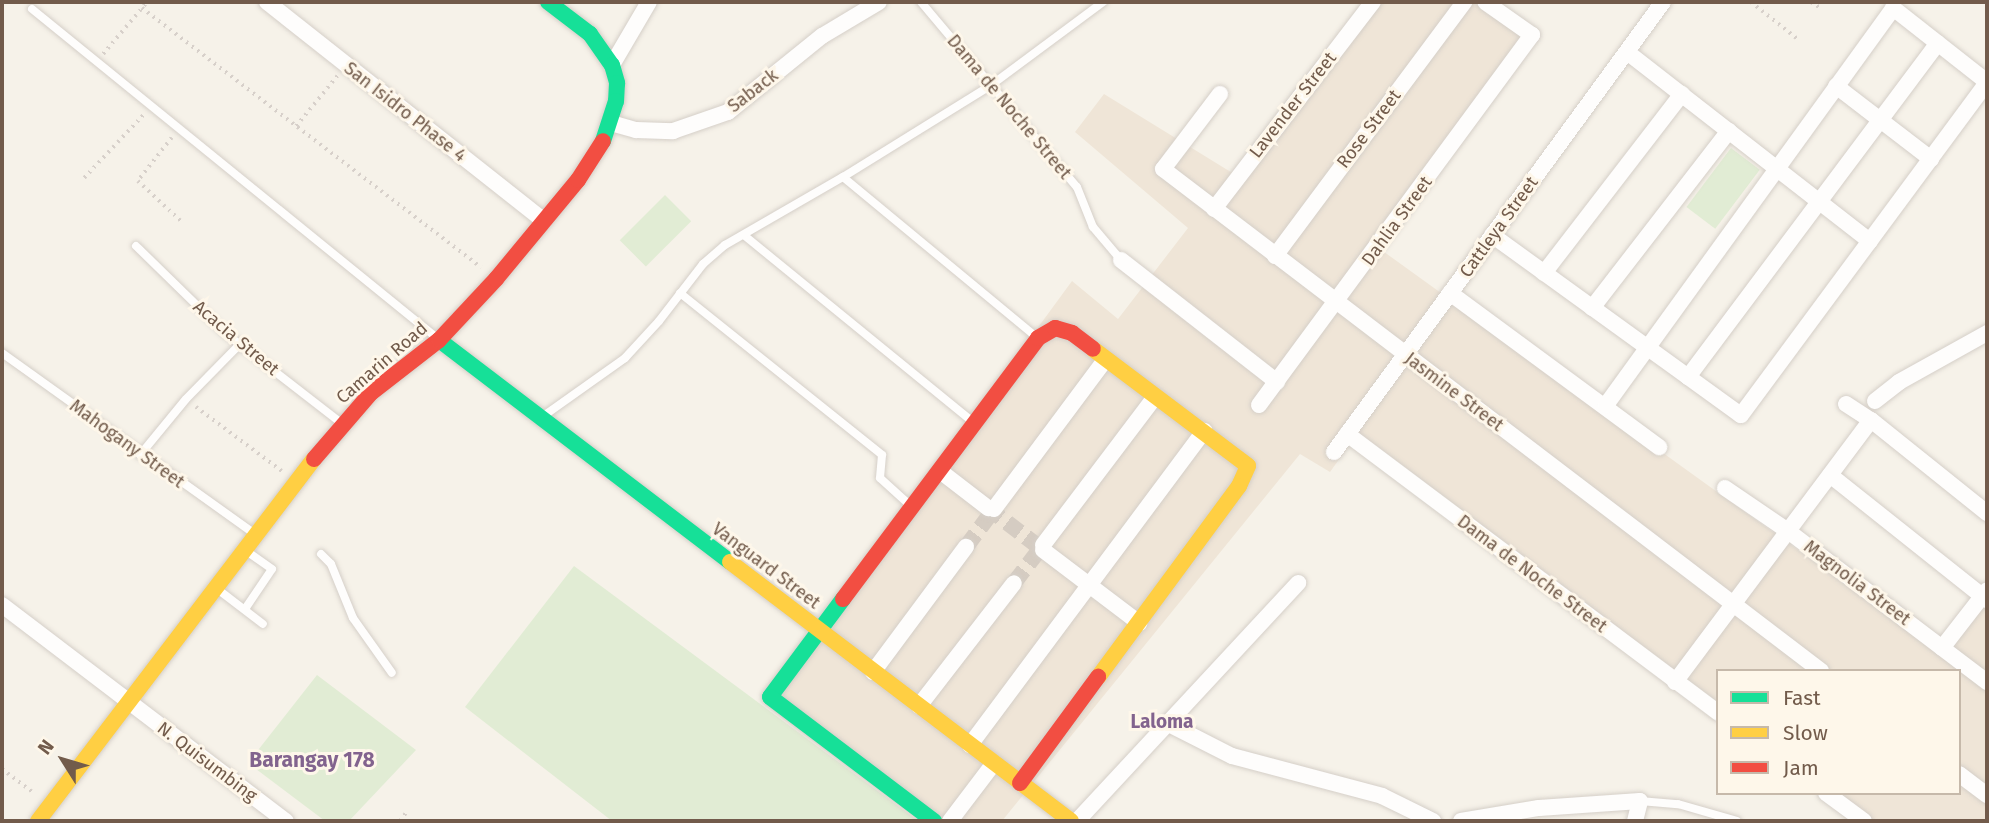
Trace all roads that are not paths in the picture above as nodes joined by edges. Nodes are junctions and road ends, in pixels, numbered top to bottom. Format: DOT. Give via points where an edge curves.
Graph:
graph roads {
  1 [pos="267,2"];
  2 [pos="548,2"];
  3 [pos="649,2"];
  4 [pos="879,2"];
  5 [pos="921,2"];
  6 [pos="1103,2"];
  7 [pos="1373,2"];
  8 [pos="1464,2"];
  9 [pos="1485,2"];
  10 [pos="1663,2"];
  11 [pos="32,9"];
  12 [pos="1938,43"];
  13 [pos="1627,52"];
  14 [pos="612,65"];
  15 [pos="1987,82"];
  16 [pos="990,86"];
  17 [pos="1836,86"];
  18 [pos="1220,94"];
  19 [pos="1682,94"];
  20 [pos="1881,120"];
  21 [pos="611,124"];
  22 [pos="1728,131"];
  23 [pos="1931,159"];
  24 [pos="1777,168"];
  25 [pos="843,177"];
  26 [pos="1820,202"];
  27 [pos="1214,209"];
  28 [pos="544,221"];
  29 [pos="1492,235"];
  30 [pos="745,236"];
  31 [pos="1870,241"];
  32 [pos="136,246"];
  33 [pos="1275,256"];
  34 [pos="1121,260"];
  35 [pos="1544,273"];
  36 [pos="680,293"];
  37 [pos="1450,293"];
  38 [pos="1336,303"];
  39 [pos="1592,308"];
  40 [pos="1987,333"];
  41 [pos="1038,338"];
  42 [pos="439,340"];
  43 [pos="239,345"];
  44 [pos="1647,347"];
  45 [pos="2,353"];
  46 [pos="1405,354"];
  47 [pos="1105,360"];
  48 [pos="1688,377"];
  49 [pos="1277,382"];
  50 [pos="1155,397"];
  51 [pos="1875,401"];
  52 [pos="1605,404"];
  53 [pos="1846,404"];
  54 [pos="1259,405"];
  55 [pos="540,419"];
  56 [pos="1871,420"];
  57 [pos="342,423"];
  58 [pos="975,424"];
  59 [pos="1204,431"];
  60 [pos="1347,435"];
  61 [pos="1660,447"];
  62 [pos="1334,452"];
  63 [pos="141,455"];
  64 [pos="940,471"];
  65 [pos="1830,475"];
  66 [pos="1725,488"];
  67 [pos="913,508"];
  68 [pos="1987,513"];
  69 [pos="1788,531"];
  70 [pos="254,534"];
  71 [pos="966,547"];
  72 [pos="243,549"];
  73 [pos="321,554"];
  74 [pos="1014,583"];
  75 [pos="1298,583"];
  76 [pos="1089,585"];
  77 [pos="214,586"];
  78 [pos="1985,596"];
  79 [pos="1732,604"];
  80 [pos="2,605"];
  81 [pos="245,610"];
  82 [pos="1139,623"];
  83 [pos="263,624"];
  84 [pos="820,631"];
  85 [pos="1942,648"];
  86 [pos="1818,669"];
  87 [pos="873,672"];
  88 [pos="392,673"];
  89 [pos="1675,682"];
  90 [pos="1987,682"];
  91 [pos="127,702"];
  92 [pos="919,706"];
  93 [pos="1716,712"];
  94 [pos="1167,723"];
  95 [pos="970,745"];
  96 [pos="994,763"];
  97 [pos="1961,775"];
  98 [pos="1020,783"];
  99 [pos="1987,794"];
  100 [pos="1829,795"];
  101 [pos="1640,801"];
  102 [pos="37,818"];
  103 [pos="286,821"];
  104 [pos="934,821"];
  105 [pos="950,821"];
  106 [pos="1071,821"];
  107 [pos="1077,821"];
  108 [pos="1433,821"];
  109 [pos="1461,821"];
  110 [pos="1635,821"];
  111 [pos="1737,821"];
  112 [pos="1864,821"];
  1 -- 28 [label="street, San Isidro Phase 4"];
  2 -- 14 [label="street" via="590,34"];
  3 -- 14 [label="street"];
  4 -- 21 [label="street, Saback" via="822,36 729,112 673,131"];
  5 -- 16 [label="lane, Dama de Noche Street"];
  6 -- 16 [label="lane"];
  7 -- 27 [label="street, Lavender Street"];
  8 -- 33 [label="street, Rose Street"];
  9 -- 38 [label="street, Dahlia Street" via="1532,35"];
  10 -- 13 [label="street, Cattleya Street"];
  11 -- 42 [label="lane"];
  12 -- 15 [label="street"];
  12 -- 17 [label="street" via="1893,8"];
  12 -- 20 [label="street"];
  13 -- 19 [label="street"];
  13 -- 29 [label="street, Cattleya Street"];
  14 -- 21 [label="street, Camarin Road" via="617,83"];
  15 -- 23 [label="street"];
  16 -- 25 [label="lane"];
  16 -- 34 [label="lane, Dama de Noche Street" via="1077,187 1093,227"];
  17 -- 20 [label="street"];
  17 -- 24 [label="street"];
  18 -- 27 [label="street, Jasmine Street" via="1163,169"];
  19 -- 22 [label="street"];
  19 -- 35 [label="street"];
  20 -- 23 [label="street"];
  20 -- 26 [label="street"];
  21 -- 28 [label="street, Camarin Road" via="590,163"];
  22 -- 24 [label="street"];
  22 -- 39 [label="street"];
  23 -- 31 [label="street"];
  24 -- 26 [label="street"];
  24 -- 44 [label="street"];
  25 -- 30 [label="lane"];
  25 -- 41 [label="lane"];
  26 -- 31 [label="street"];
  26 -- 48 [label="street"];
  27 -- 33 [label="street, Jasmine Street"];
  28 -- 42 [label="street, Camarin Road"];
  29 -- 35 [label="street"];
  29 -- 37 [label="street, Cattleya Street"];
  30 -- 36 [label="lane" via="710,258"];
  30 -- 58 [label="lane"];
  31 -- 48 [label="street" via="1741,415"];
  32 -- 43 [label="lane, Acacia Street"];
  33 -- 38 [label="street, Jasmine Street"];
  34 -- 49 [label="street, Dama de Noche Street"];
  35 -- 39 [label="street"];
  36 -- 55 [label="lane" via="625,358"];
  36 -- 67 [label="lane" via="882,455 880,478"];
  37 -- 46 [label="street, Cattleya Street"];
  37 -- 52 [label="street"];
  38 -- 46 [label="street, Jasmine Street"];
  38 -- 49 [label="street, Dahlia Street"];
  39 -- 44 [label="street"];
  40 -- 51 [label="street" via="1899,382"];
  41 -- 47 [label="street" via="1055,328 1072,333"];
  41 -- 58 [label="street"];
  42 -- 55 [label="street, Vanguard Street"];
  42 -- 57 [label="street, Camarin Road" via="371,393"];
  43 -- 57 [label="lane, Acacia Street"];
  43 -- 63 [label="lane" via="186,399"];
  44 -- 48 [label="street"];
  44 -- 52 [label="street"];
  45 -- 63 [label="lane, Mahogany Street"];
  46 -- 60 [label="street, Cattleya Street"];
  46 -- 79 [label="street, Jasmine Street"];
  47 -- 50 [label="street"];
  47 -- 64 [label="street" via="991,509"];
  49 -- 54 [label="street, Dahlia Street"];
  50 -- 59 [label="street"];
  50 -- 76 [label="street" via="1043,547"];
  52 -- 61 [label="street"];
  53 -- 56 [label="street"];
  55 -- 84 [label="street, Vanguard Street"];
  56 -- 65 [label="street"];
  56 -- 68 [label="street"];
  57 -- 70 [label="street, Camarin Road" via="295,481 277,516"];
  58 -- 64 [label="street"];
  59 -- 76 [label="street"];
  59 -- 82 [label="street" via="1245,461 1248,473"];
  60 -- 62 [label="street, Cattleya Street"];
  60 -- 89 [label="street, Dama de Noche Street"];
  63 -- 70 [label="lane, Mahogany Street"];
  64 -- 67 [label="street"];
  65 -- 69 [label="street"];
  65 -- 78 [label="street"];
  66 -- 69 [label="street, Magnolia Street"];
  67 -- 84 [label="street"];
  69 -- 79 [label="street"];
  69 -- 85 [label="street, Magnolia Street"];
  70 -- 72 [label="street, Camarin Road"];
  71 -- 87 [label="street"];
  72 -- 77 [label="street, Camarin Road"];
  72 -- 81 [label="lane" via="272,569"];
  73 -- 88 [label="lane" via="331,564 353,618"];
  74 -- 92 [label="street"];
  75 -- 94 [label="street"];
  76 -- 82 [label="street"];
  76 -- 95 [label="street"];
  77 -- 81 [label="lane"];
  77 -- 91 [label="street, Camarin Road"];
  78 -- 85 [label="street"];
  79 -- 86 [label="street, Jasmine Street"];
  79 -- 89 [label="street"];
  80 -- 91 [label="street, N. Quisumbing"];
  81 -- 83 [label="lane"];
  82 -- 98 [label="street"];
  84 -- 87 [label="street, Vanguard Street"];
  84 -- 104 [label="street" via="770,698"];
  85 -- 90 [label="street, Magnolia Street"];
  87 -- 92 [label="street, Vanguard Street"];
  89 -- 93 [label="street, Dama de Noche Street"];
  91 -- 102 [label="street, Camarin Road"];
  91 -- 103 [label="street, N. Quisumbing"];
  92 -- 95 [label="street, Vanguard Street"];
  94 -- 107 [label="street"];
  94 -- 108 [label="street" via="1232,756 1382,796"];
  95 -- 96 [label="street, Vanguard Street"];
  96 -- 98 [label="street, Vanguard Street"];
  96 -- 105 [label="street"];
  97 -- 99 [label="street"];
  98 -- 106 [label="street, Vanguard Street"];
  100 -- 112 [label="street"];
  101 -- 109 [label="street" via="1539,808"];
  101 -- 110 [label="street"];
  101 -- 111 [label="lane" via="1678,804"];
}
